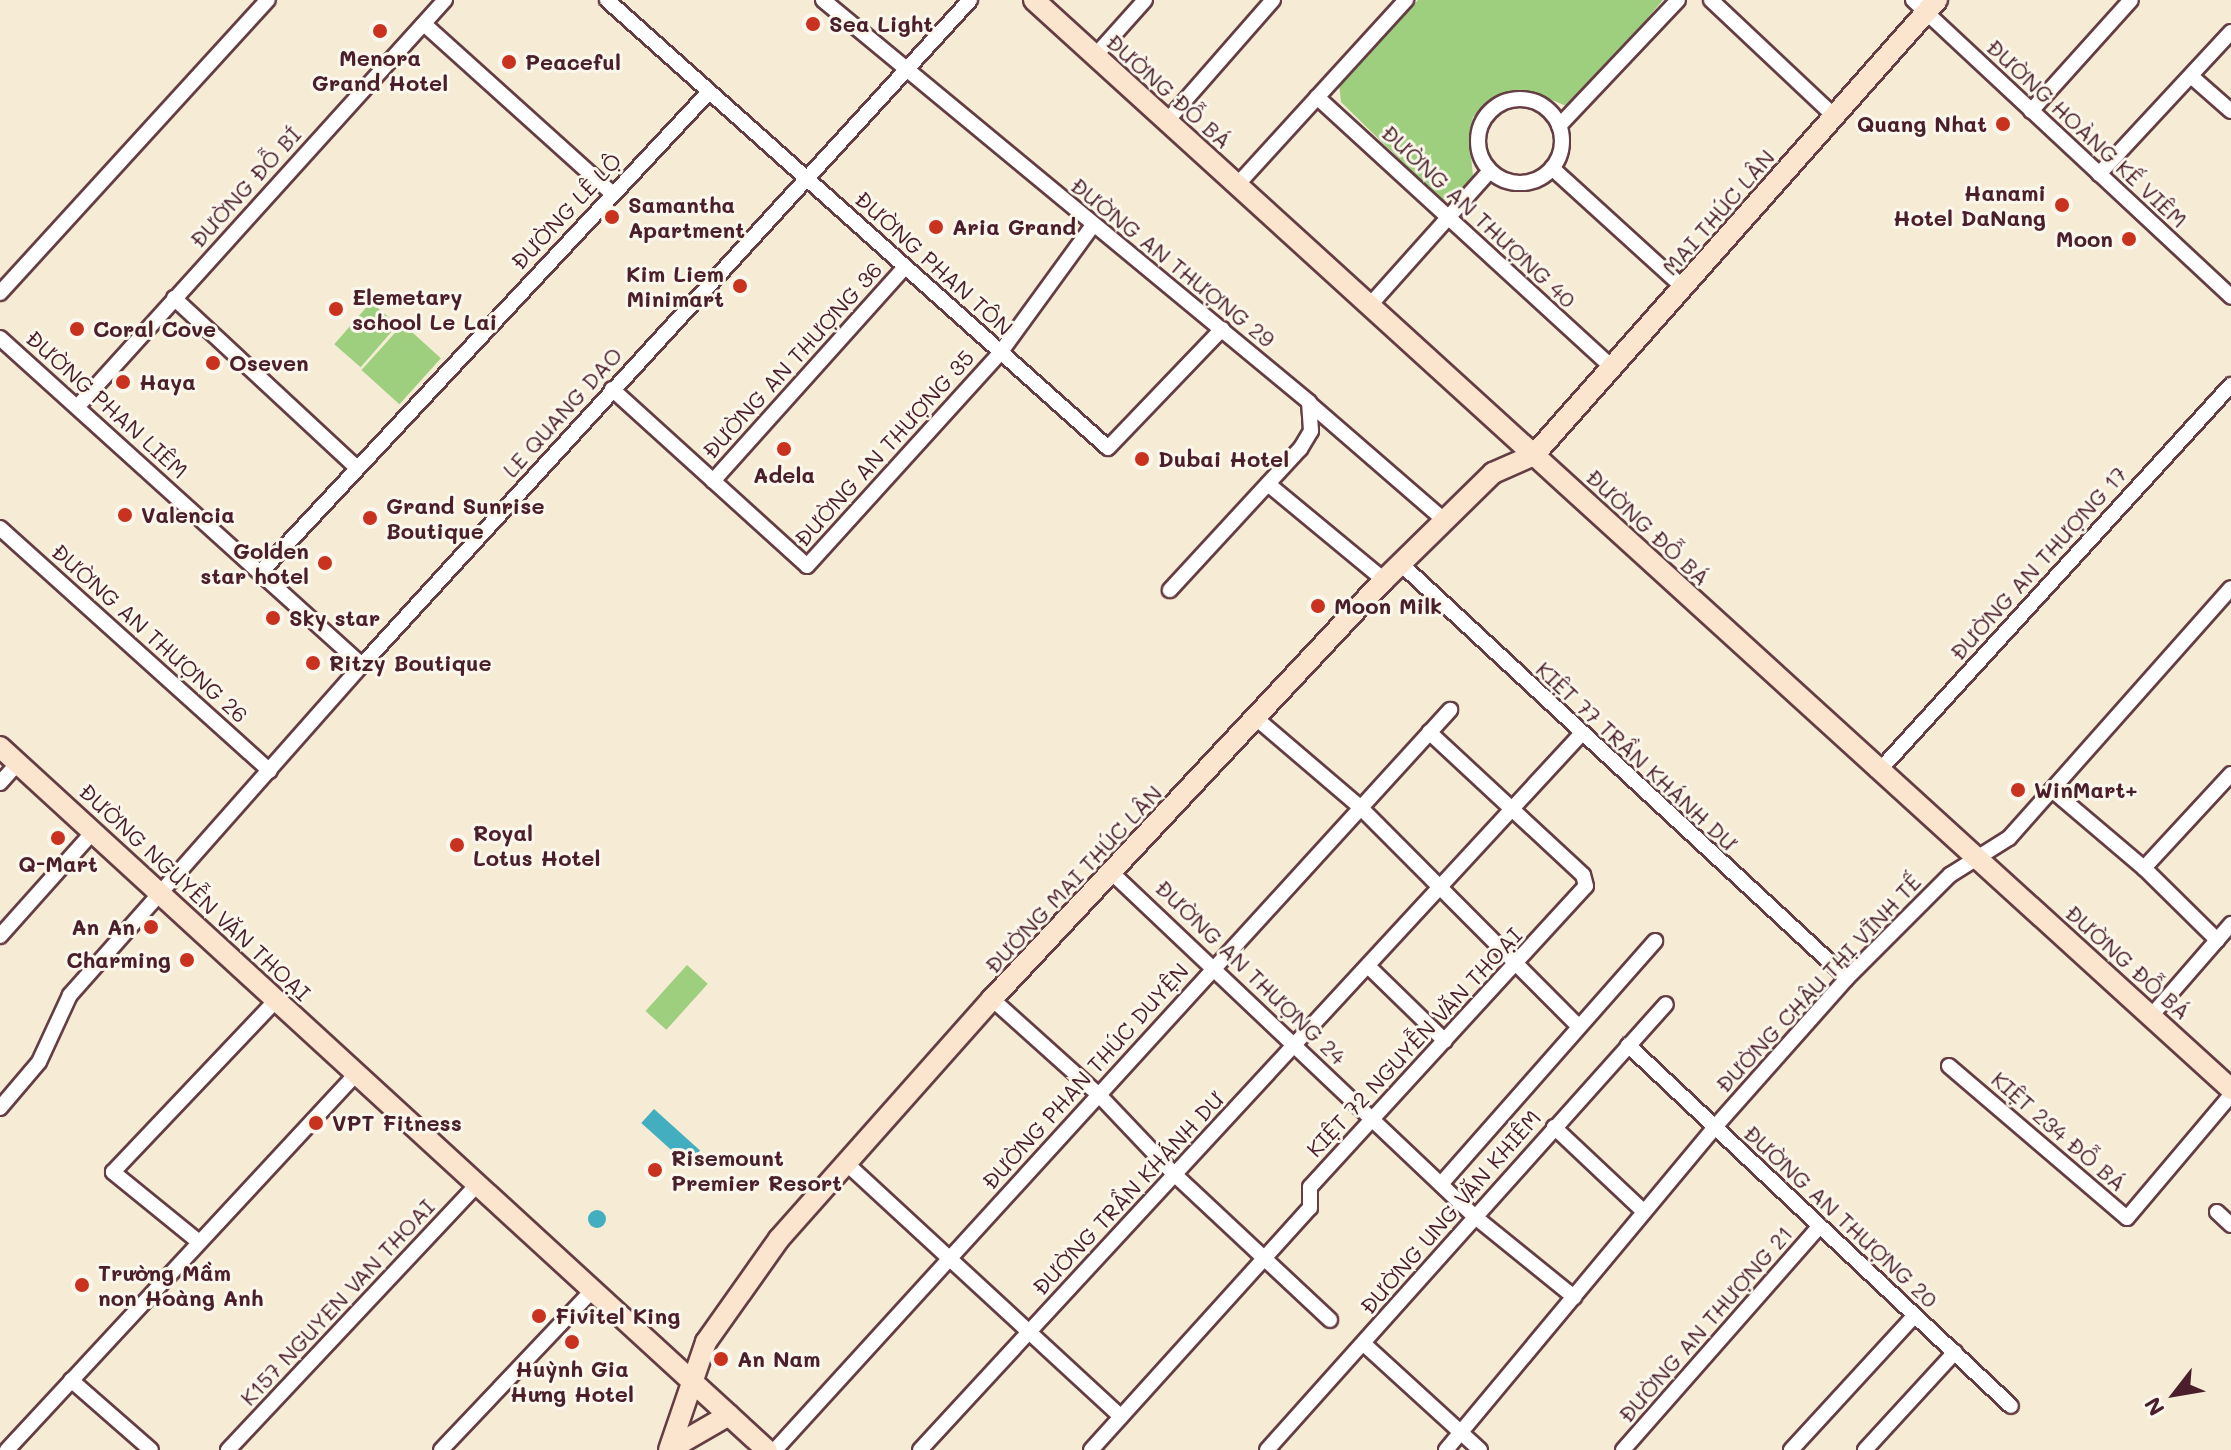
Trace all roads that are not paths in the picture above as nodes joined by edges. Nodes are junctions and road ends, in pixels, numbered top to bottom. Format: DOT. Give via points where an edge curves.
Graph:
graph roads {
  1 [pos="268,0"];
  2 [pos="445,0"];
  3 [pos="607,0"];
  4 [pos="823,0"];
  5 [pos="970,0"];
  6 [pos="1034,0"];
  7 [pos="1145,0"];
  8 [pos="1273,0"];
  9 [pos="1406,0"];
  10 [pos="1678,0"];
  11 [pos="1711,0"];
  12 [pos="2131,0"];
  13 [pos="1925,4"];
  14 [pos="424,24"];
  15 [pos="2231,32"];
  16 [pos="1095,56"];
  17 [pos="907,66"];
  18 [pos="2191,76"];
  19 [pos="708,93"];
  20 [pos="1317,97"];
  21 [pos="2031,111"];
  22 [pos="2231,111"];
  23 [pos="1834,116"];
  24 [pos="1167,121"];
  25 [pos="1559,126"];
  26 [pos="1552,168"];
  27 [pos="1490,171"];
  28 [pos="2099,174"];
  29 [pos="806,176"];
  30 [pos="1237,185"];
  31 [pos="612,193"];
  32 [pos="1449,218"];
  33 [pos="1093,225"];
  34 [pos="904,268"];
  35 [pos="1683,287"];
  36 [pos="0,293"];
  37 [pos="2231,297"];
  38 [pos="174,298"];
  39 [pos="1370,305"];
  40 [pos="1222,329"];
  41 [pos="0,338"];
  42 [pos="1000,353"];
  43 [pos="1612,367"];
  44 [pos="2231,385"];
  45 [pos="612,389"];
  46 [pos="1309,402"];
  47 [pos="79,405"];
  48 [pos="1534,455"];
  49 [pos="357,468"];
  50 [pos="713,481"];
  51 [pos="1268,484"];
  52 [pos="1444,520"];
  53 [pos="0,528"];
  54 [pos="1400,563"];
  55 [pos="261,572"];
  56 [pos="1384,580"];
  57 [pos="2231,588"];
  58 [pos="1170,590"];
  59 [pos="362,665"];
  60 [pos="1450,710"];
  61 [pos="1257,719"];
  62 [pos="1429,732"];
  63 [pos="1582,733"];
  64 [pos="0,747"];
  65 [pos="18,763"];
  66 [pos="270,771"];
  67 [pos="1878,772"];
  68 [pos="2231,774"];
  69 [pos="0,783"];
  70 [pos="2052,790"];
  71 [pos="1360,807"];
  72 [pos="1514,811"];
  73 [pos="94,831"];
  74 [pos="1976,858"];
  75 [pos="2144,868"];
  76 [pos="1111,872"];
  77 [pos="1442,890"];
  78 [pos="163,896"];
  79 [pos="2231,924"];
  80 [pos="0,936"];
  81 [pos="2217,940"];
  82 [pos="1655,941"];
  83 [pos="1516,962"];
  84 [pos="1215,966"];
  85 [pos="1369,967"];
  86 [pos="1847,978"];
  87 [pos="992,999"];
  88 [pos="276,1000"];
  89 [pos="1666,1004"];
  90 [pos="2152,1015"];
  91 [pos="1578,1026"];
  92 [pos="1445,1041"];
  93 [pos="1628,1045"];
  94 [pos="1296,1046"];
  95 [pos="1949,1066"];
  96 [pos="356,1074"];
  97 [pos="2231,1089"];
  98 [pos="1099,1095"];
  99 [pos="2231,1095"];
  100 [pos="0,1108"];
  101 [pos="1374,1121"];
  102 [pos="1554,1127"];
  103 [pos="1714,1128"];
  104 [pos="846,1163"];
  105 [pos="1173,1173"];
  106 [pos="1441,1184"];
  107 [pos="477,1185"];
  108 [pos="1643,1211"];
  109 [pos="2217,1212"];
  110 [pos="1474,1216"];
  111 [pos="2231,1225"];
  112 [pos="1820,1226"];
  113 [pos="199,1242"];
  114 [pos="950,1258"];
  115 [pos="1264,1261"];
  116 [pos="593,1290"];
  117 [pos="1574,1297"];
  118 [pos="1915,1315"];
  119 [pos="1330,1320"];
  120 [pos="1030,1330"];
  121 [pos="1364,1344"];
  122 [pos="1955,1352"];
  123 [pos="692,1379"];
  124 [pos="71,1380"];
  125 [pos="2011,1406"];
  126 [pos="729,1415"];
  127 [pos="1121,1417"];
  128 [pos="1459,1431"];
  129 [pos="670,1449"];
  130 [pos="7,1450"];
  131 [pos="151,1450"];
  132 [pos="228,1450"];
  133 [pos="441,1450"];
  134 [pos="767,1450"];
  135 [pos="775,1450"];
  136 [pos="920,1450"];
  137 [pos="1091,1450"];
  138 [pos="1267,1450"];
  139 [pos="1446,1450"];
  140 [pos="1480,1450"];
  141 [pos="1623,1450"];
  142 [pos="1791,1450"];
  143 [pos="1865,1450"];
  1 -- 36 [label="street"];
  2 -- 14 [label="street, ĐƯỜNG ĐỖ BÍ"];
  3 -- 19 [label="street, ĐƯỜNG PHAN TÔN"];
  4 -- 17 [label="street, ĐƯỜNG AN THƯỢNG 29"];
  5 -- 17 [label="street, LE QUANG DAO"];
  6 -- 16 [label="street, ĐƯỜNG ĐỖ BÁ"];
  7 -- 16 [label="street"];
  8 -- 24 [label="street"];
  9 -- 20 [label="street"];
  10 -- 25 [label="street"];
  11 -- 23 [label="street"];
  12 -- 21 [label="street"];
  13 -- 21 [label="street, ĐƯỜNG HOÀNG KẾ VIÊM"];
  13 -- 23 [label="street, MAI THÚC LÂN"];
  14 -- 31 [label="street"];
  14 -- 38 [label="street, ĐƯỜNG ĐỖ BÍ"];
  15 -- 18 [label="street"];
  16 -- 24 [label="street, ĐƯỜNG ĐỖ BÁ"];
  17 -- 29 [label="street, LE QUANG DAO"];
  17 -- 33 [label="street, ĐƯỜNG AN THƯỢNG 29"];
  18 -- 22 [label="street"];
  18 -- 28 [label="street"];
  19 -- 29 [label="street, ĐƯỜNG PHAN TÔN"];
  19 -- 31 [label="street, ĐƯỜNG LÊ LỘ"];
  20 -- 30 [label="street"];
  20 -- 32 [label="street, ĐƯỜNG AN THƯỢNG 40"];
  21 -- 28 [label="street, ĐƯỜNG HOÀNG KẾ VIÊM"];
  23 -- 35 [label="street, MAI THÚC LÂN"];
  24 -- 30 [label="street, ĐƯỜNG ĐỖ BÁ"];
  25 -- 26 [label="street" via="1562,148"];
  25 -- 27 [label="street" via="1552,114 1529,100 1516,99 1491,110 1482,121 1478,147"];
  26 -- 27 [label="street" via="1529,183 1502,179"];
  26 -- 35 [label="street"];
  27 -- 32 [label="street"];
  28 -- 37 [label="street, ĐƯỜNG HOÀNG KẾ VIÊM"];
  29 -- 34 [label="street, ĐƯỜNG PHAN TÔN"];
  29 -- 45 [label="street, LE QUANG DAO"];
  30 -- 39 [label="street, ĐƯỜNG ĐỖ BÁ"];
  31 -- 49 [label="street, ĐƯỜNG LÊ LỘ"];
  32 -- 39 [label="street"];
  32 -- 43 [label="street, ĐƯỜNG AN THƯỢNG 40"];
  33 -- 40 [label="street, ĐƯỜNG AN THƯỢNG 29"];
  33 -- 42 [label="street, ĐƯỜNG AN THƯỢNG 35"];
  34 -- 42 [label="street, ĐƯỜNG PHAN TÔN"];
  34 -- 50 [label="street, ĐƯỜNG AN THƯỢNG 36"];
  35 -- 43 [label="street, MAI THÚC LÂN"];
  38 -- 47 [label="street, ĐƯỜNG ĐỖ BÍ"];
  38 -- 49 [label="street"];
  39 -- 48 [label="street, ĐƯỜNG ĐỖ BÁ"];
  40 -- 42 [label="street, ĐƯỜNG PHAN TÔN" via="1108,448"];
  40 -- 46 [label="street, ĐƯỜNG AN THƯỢNG 29"];
  41 -- 47 [label="street, ĐƯỜNG PHAN LIÊM"];
  42 -- 50 [label="street, ĐƯỜNG AN THƯỢNG 35" via="807,566"];
  43 -- 48 [label="street, MAI THÚC LÂN"];
  44 -- 67 [label="street, ĐƯỜNG AN THƯỢNG 17"];
  45 -- 50 [label="street, ĐƯỜNG AN THƯỢNG 35"];
  45 -- 59 [label="street, LE QUANG DAO"];
  46 -- 51 [label="street" via="1311,431"];
  46 -- 52 [label="street, ĐƯỜNG AN THƯỢNG 29"];
  47 -- 55 [label="street, ĐƯỜNG PHAN LIÊM"];
  48 -- 52 [label="street, ĐƯỜNG MAI THÚC LÂN" via="1493,473"];
  48 -- 67 [label="street, ĐƯỜNG ĐỖ BÁ"];
  49 -- 55 [label="street, ĐƯỜNG LÊ LỘ"];
  51 -- 56 [label="street"];
  51 -- 58 [label="street"];
  52 -- 54 [label="street, ĐƯỜNG MAI THÚC LÂN"];
  53 -- 66 [label="street, ĐƯỜNG AN THƯỢNG 26"];
  54 -- 56 [label="street, ĐƯỜNG MAI THÚC LÂN"];
  54 -- 63 [label="street, KIỆT 77 TRẦN KHÁNH DƯ"];
  55 -- 59 [label="street, ĐƯỜNG PHAN LIÊM"];
  56 -- 61 [label="street, ĐƯỜNG MAI THÚC LÂN"];
  57 -- 70 [label="street, ĐƯỜNG CHÂU THỊ VĨNH TẾ"];
  59 -- 66 [label="street, LE QUANG DAO"];
  60 -- 62 [label="street, ĐƯỜNG PHAN THÚC DUYỆN"];
  61 -- 71 [label="street"];
  61 -- 76 [label="street, ĐƯỜNG MAI THÚC LÂN"];
  62 -- 71 [label="street, ĐƯỜNG PHAN THÚC DUYỆN"];
  62 -- 72 [label="street"];
  63 -- 72 [label="street, ĐƯỜNG TRẦN KHÁNH DƯ"];
  63 -- 86 [label="street, KIỆT 77 TRẦN KHÁNH DƯ"];
  64 -- 65 [label="street, ĐƯỜNG NGUYỄN VĂN THOẠI"];
  65 -- 69 [label="street"];
  65 -- 73 [label="street, ĐƯỜNG NGUYỄN VĂN THOẠI"];
  66 -- 78 [label="street, LE QUANG DAO"];
  67 -- 74 [label="street, ĐƯỜNG ĐỖ BÁ"];
  68 -- 75 [label="street"];
  70 -- 74 [label="street, ĐƯỜNG CHÂU THỊ VĨNH TẾ" via="2009,838"];
  70 -- 75 [label="street"];
  71 -- 77 [label="street"];
  71 -- 84 [label="street, ĐƯỜNG PHAN THÚC DUYỆN"];
  72 -- 77 [label="street, ĐƯỜNG TRẦN KHÁNH DƯ"];
  72 -- 83 [label="street, KIỆT 72 NGUYỄN VĂN THOẠI" via="1587,881"];
  73 -- 78 [label="street, ĐƯỜNG NGUYỄN VĂN THOẠI"];
  73 -- 80 [label="street"];
  74 -- 86 [label="street, ĐƯỜNG CHÂU THỊ VĨNH TẾ" via="1950,875"];
  74 -- 90 [label="street, ĐƯỜNG ĐỖ BÁ"];
  75 -- 81 [label="street"];
  76 -- 84 [label="street, ĐƯỜNG AN THƯỢNG 24"];
  76 -- 87 [label="street, ĐƯỜNG MAI THÚC LÂN"];
  77 -- 83 [label="street"];
  77 -- 85 [label="street, ĐƯỜNG TRẦN KHÁNH DƯ"];
  78 -- 88 [label="street, ĐƯỜNG NGUYỄN VĂN THOẠI"];
  78 -- 100 [label="street, LE QUANG DAO" via="70,995 39,1062"];
  79 -- 81 [label="street"];
  81 -- 90 [label="street"];
  82 -- 91 [label="street"];
  83 -- 91 [label="street"];
  83 -- 92 [label="street, KIỆT 72 NGUYỄN VĂN THOẠI"];
  84 -- 94 [label="street, ĐƯỜNG AN THƯỢNG 24"];
  84 -- 98 [label="street, ĐƯỜNG PHAN THÚC DUYỆN"];
  85 -- 92 [label="street"];
  85 -- 94 [label="street, ĐƯỜNG TRẦN KHÁNH DƯ"];
  86 -- 103 [label="street, ĐƯỜNG CHÂU THỊ VĨNH TẾ"];
  87 -- 98 [label="street"];
  87 -- 104 [label="street, ĐƯỜNG MAI THÚC LÂN"];
  88 -- 96 [label="street, ĐƯỜNG NGUYỄN VĂN THOẠI"];
  88 -- 113 [label="street" via="113,1172"];
  89 -- 93 [label="street, ĐƯỜNG UNG VĂN KHIÊM"];
  90 -- 97 [label="street, ĐƯỜNG ĐỖ BÁ"];
  91 -- 106 [label="street"];
  92 -- 101 [label="street, KIỆT 72 NGUYỄN VĂN THOẠI"];
  93 -- 102 [label="street, ĐƯỜNG UNG VĂN KHIÊM"];
  93 -- 103 [label="street, ĐƯỜNG AN THƯỢNG 20"];
  94 -- 101 [label="street, ĐƯỜNG AN THƯỢNG 24"];
  94 -- 105 [label="street, ĐƯỜNG TRẦN KHÁNH DƯ"];
  95 -- 99 [label="street, KIỆT 234 ĐỖ BÁ" via="2127,1218"];
  96 -- 107 [label="street, ĐƯỜNG NGUYỄN VĂN THOẠI"];
  96 -- 113 [label="street"];
  98 -- 105 [label="street"];
  98 -- 114 [label="street, ĐƯỜNG PHAN THÚC DUYỆN"];
  101 -- 106 [label="street, ĐƯỜNG AN THƯỢNG 24"];
  101 -- 115 [label="street, KIỆT 72 NGUYỄN VĂN THOẠI" via="1310,1187 1310,1208"];
  102 -- 108 [label="street"];
  102 -- 110 [label="street, ĐƯỜNG UNG VĂN KHIÊM"];
  103 -- 108 [label="street, ĐƯỜNG CHÂU THỊ VĨNH TẾ"];
  103 -- 112 [label="street, ĐƯỜNG AN THƯỢNG 20"];
  104 -- 114 [label="street"];
  104 -- 123 [label="street, ĐƯỜNG MAI THÚC LÂN" via="749,1279 706,1342"];
  105 -- 115 [label="street"];
  105 -- 120 [label="street, ĐƯỜNG TRẦN KHÁNH DƯ"];
  106 -- 110 [label="street, ĐƯỜNG AN THƯỢNG 24"];
  107 -- 116 [label="street, ĐƯỜNG NGUYỄN VĂN THOẠI"];
  107 -- 132 [label="street, K157 NGUYEN VAN THOAI"];
  108 -- 117 [label="street, ĐƯỜNG CHÂU THỊ VĨNH TẾ"];
  109 -- 111 [label="street"];
  110 -- 117 [label="street, ĐƯỜNG AN THƯỢNG 24"];
  110 -- 121 [label="street, ĐƯỜNG UNG VĂN KHIÊM"];
  112 -- 118 [label="street, ĐƯỜNG AN THƯỢNG 20"];
  112 -- 141 [label="street, ĐƯỜNG AN THƯỢNG 21"];
  113 -- 124 [label="street"];
  114 -- 120 [label="street"];
  114 -- 135 [label="street, ĐƯỜNG PHAN THÚC DUYỆN"];
  115 -- 119 [label="street"];
  115 -- 127 [label="street, KIỆT 72 NGUYỄN VĂN THOẠI"];
  116 -- 123 [label="street, ĐƯỜNG NGUYỄN VĂN THOẠI"];
  116 -- 133 [label="street"];
  117 -- 128 [label="street, ĐƯỜNG CHÂU THỊ VĨNH TẾ"];
  118 -- 122 [label="street, ĐƯỜNG AN THƯỢNG 20"];
  118 -- 142 [label="street"];
  120 -- 127 [label="street"];
  120 -- 136 [label="street, ĐƯỜNG TRẦN KHÁNH DƯ"];
  121 -- 128 [label="street"];
  121 -- 138 [label="street, ĐƯỜNG UNG VĂN KHIÊM"];
  122 -- 125 [label="street, ĐƯỜNG AN THƯỢNG 20"];
  122 -- 143 [label="street"];
  123 -- 126 [label="street, ĐƯỜNG NGUYỄN VĂN THOẠI"];
  123 -- 129 [label="street, ĐƯỜNG MAI THÚC LÂN"];
  124 -- 130 [label="street"];
  124 -- 131 [label="street"];
  126 -- 129 [label="street"];
  126 -- 134 [label="street, ĐƯỜNG NGUYỄN VĂN THOẠI"];
  127 -- 137 [label="street, KIỆT 72 NGUYỄN VĂN THOẠI"];
  128 -- 139 [label="street, ĐƯỜNG CHÂU THỊ VĨNH TẾ"];
  128 -- 140 [label="street"];
}
